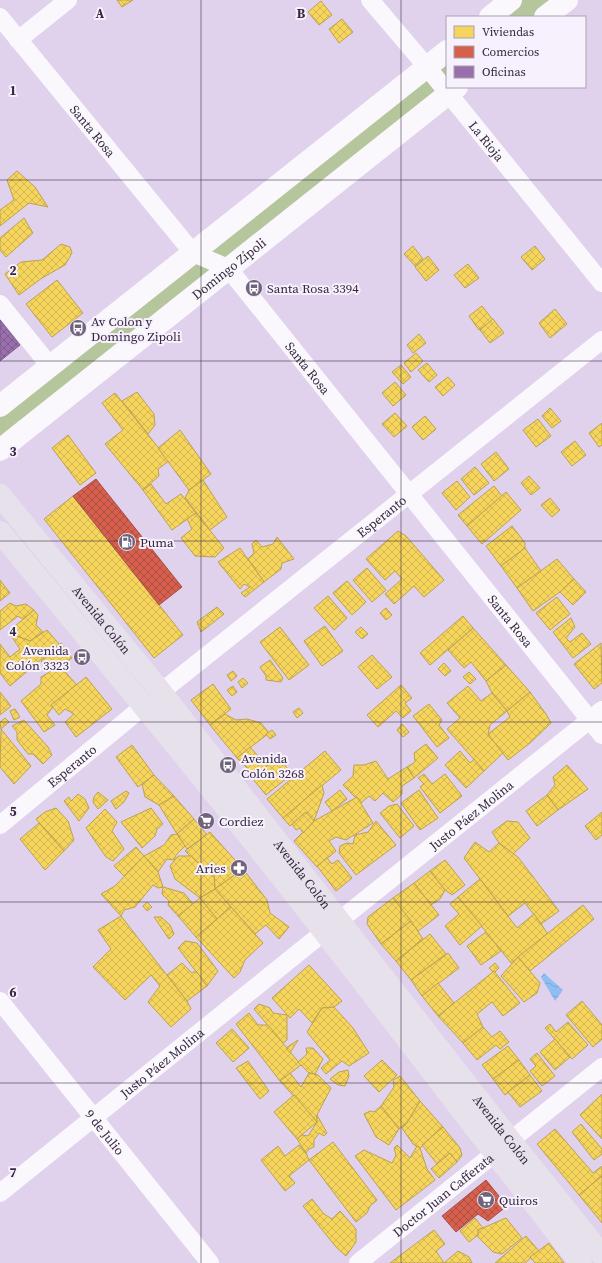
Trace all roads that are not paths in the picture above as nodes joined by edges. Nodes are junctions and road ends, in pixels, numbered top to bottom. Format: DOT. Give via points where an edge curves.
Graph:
graph roads {
  1 [pos="68,0"];
  2 [pos="370,0"];
  3 [pos="511,0"];
  4 [pos="566,0"];
  5 [pos="491,16"];
  6 [pos="546,16"];
  7 [pos="0,18"];
  8 [pos="18,40"];
  9 [pos="446,52"];
  10 [pos="427,67"];
  11 [pos="446,84"];
  12 [pos="453,90"];
  13 [pos="193,253"];
  14 [pos="228,268"];
  15 [pos="602,283"];
  16 [pos="0,304"];
  17 [pos="602,340"];
  18 [pos="50,366"];
  19 [pos="0,406"];
  20 [pos="0,450"];
  21 [pos="410,493"];
  22 [pos="0,495"];
  23 [pos="0,532"];
  24 [pos="161,692"];
  25 [pos="144,706"];
  26 [pos="596,715"];
  27 [pos="602,735"];
  28 [pos="0,824"];
  29 [pos="332,926"];
  30 [pos="0,1001"];
  31 [pos="602,1067"];
  32 [pos="94,1118"];
  33 [pos="502,1147"];
  34 [pos="0,1193"];
  35 [pos="602,1255"];
  36 [pos="210,1263"];
  37 [pos="358,1263"];
  38 [pos="581,1263"];
  1 -- 8 [label="street"];
  2 -- 10 [label="street, La Rioja"];
  3 -- 5 [label="main road"];
  4 -- 6 [label="main road"];
  7 -- 8 [label="street, Santa Rosa"];
  8 -- 13 [label="street, Santa Rosa"];
  9 -- 10 [label="main road"];
  10 -- 11 [label="street, La Rioja"];
  10 -- 13 [label="main road"];
  12 -- 14 [label="main road, Domingo Zípoli"];
  12 -- 15 [label="street, La Rioja"];
  13 -- 14 [label="street, Santa Rosa"];
  13 -- 18 [label="main road"];
  14 -- 20 [label="main road, Domingo Zípoli"];
  14 -- 21 [label="street, Santa Rosa"];
  16 -- 18 [label="street"];
  17 -- 21 [label="street, Esperanto"];
  18 -- 19 [label="main road"];
  21 -- 24 [label="street, Esperanto"];
  21 -- 26 [label="street, Santa Rosa"];
  22 -- 24 [label="main road, Avenida Colón"];
  23 -- 25 [label="main road, Avenida Colón"];
  24 -- 29 [label="main road, Avenida Colón"];
  25 -- 28 [label="street, Esperanto"];
  25 -- 29 [label="main road, Avenida Colón"];
  26 -- 27 [label="street, Santa Rosa"];
  26 -- 29 [label="street, Justo Páez Molina"];
  29 -- 32 [label="street, Justo Páez Molina"];
  29 -- 33 [label="main road, Avenida Colón"];
  30 -- 32 [label="street, 9 de Julio"];
  31 -- 33 [label="street, Doctor Juan Cafferata"];
  32 -- 34 [label="street, Justo Páez Molina"];
  32 -- 36 [label="street, 9 de Julio"];
  33 -- 35 [label="main road, Avenida Colón"];
  33 -- 37 [label="street, Doctor Juan Cafferata"];
  33 -- 38 [label="main road, Avenida Colón"];
}
